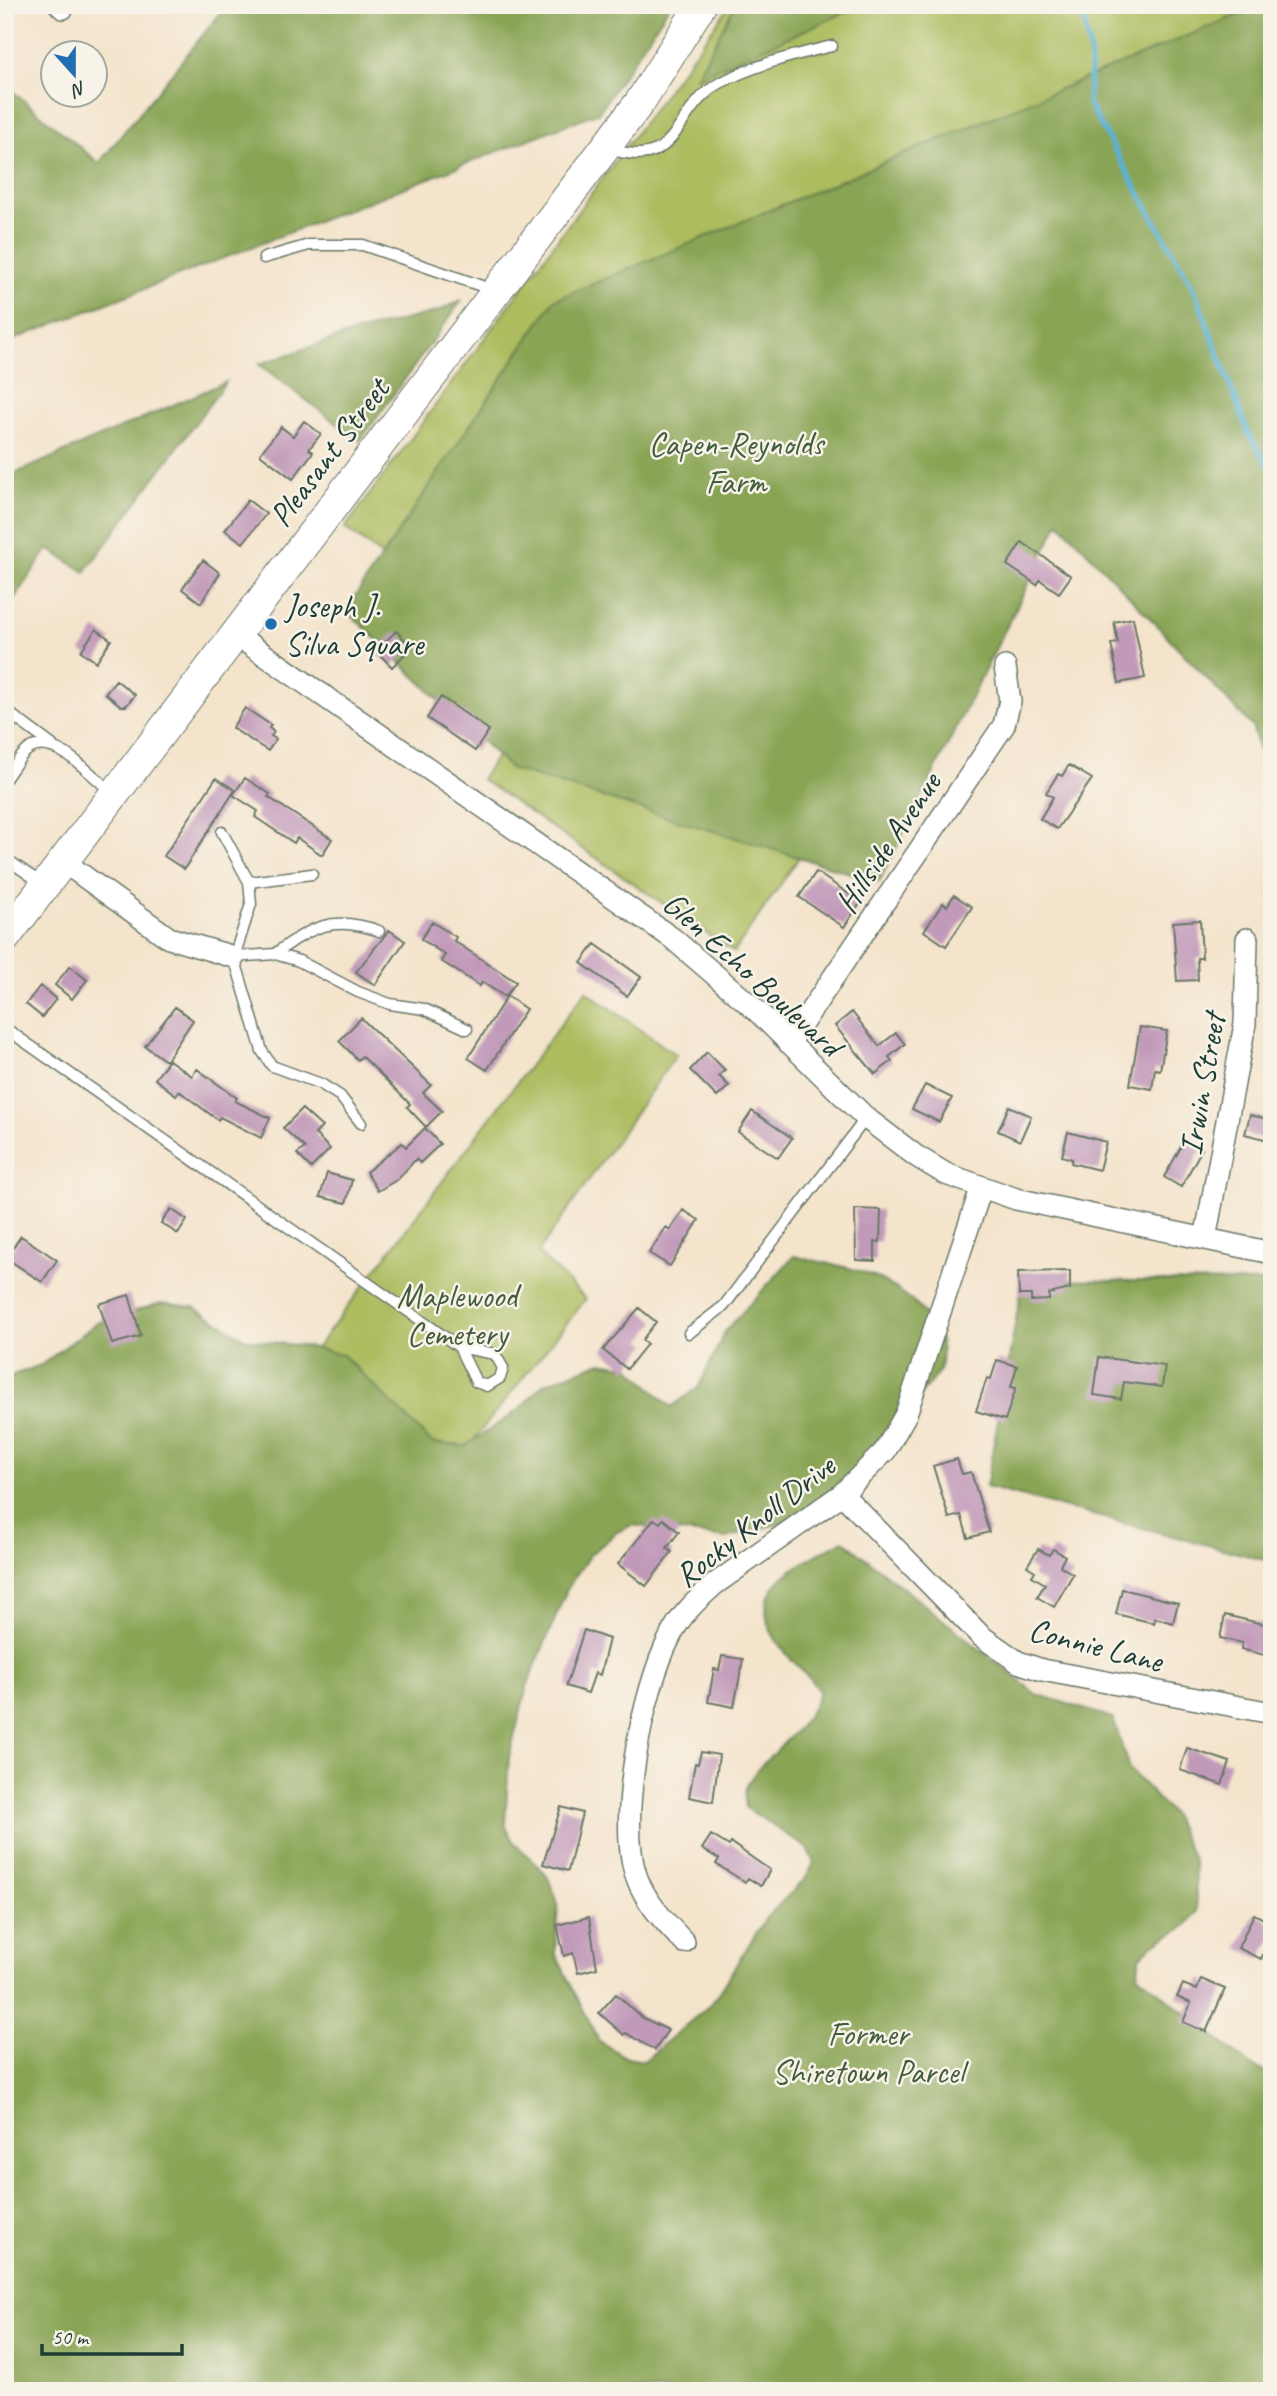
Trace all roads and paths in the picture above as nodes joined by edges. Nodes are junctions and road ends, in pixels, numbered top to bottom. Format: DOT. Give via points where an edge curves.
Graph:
graph roads {
  1 [pos="701,5"];
  2 [pos="832,46"];
  3 [pos="606,148"];
  4 [pos="264,258"];
  5 [pos="496,291"];
  6 [pos="236,635"];
  7 [pos="1005,667"];
  8 [pos="5,710"];
  9 [pos="57,748"];
  10 [pos="5,779"];
  11 [pos="115,795"];
  12 [pos="222,832"];
  13 [pos="5,858"];
  14 [pos="64,862"];
  15 [pos="312,874"];
  16 [pos="250,882"];
  17 [pos="46,886"];
  18 [pos="379,931"];
  19 [pos="7,933"];
  20 [pos="1247,939"];
  21 [pos="275,954"];
  22 [pos="234,957"];
  23 [pos="5,1028"];
  24 [pos="467,1029"];
  25 [pos="789,1043"];
  26 [pos="866,1118"];
  27 [pos="361,1124"];
  28 [pos="981,1189"];
  29 [pos="1205,1239"];
  30 [pos="1272,1254"];
  31 [pos="689,1333"];
  32 [pos="459,1347"];
  33 [pos="842,1494"];
  34 [pos="1272,1713"];
  35 [pos="684,1942"];
  1 -- 3 [label="main road, Pleasant Street"];
  2 -- 3 [label="lane" via="720,83 700,99 667,143 649,153 635,156"];
  3 -- 5 [label="main road, Pleasant Street"];
  4 -- 5 [label="lane" via="309,245 363,245"];
  5 -- 6 [label="main road, Pleasant Street"];
  6 -- 11 [label="main road, Pleasant Street"];
  6 -- 25 [label="street, Glen Echo Boulevard" via="650,922 723,980"];
  7 -- 25 [label="street, Hillside Avenue" via="1010,701 1004,725"];
  8 -- 9 [label="lane"];
  9 -- 10 [label="lane" via="30,749"];
  9 -- 11 [label="lane"];
  11 -- 14 [label="main road, Pleasant Street"];
  12 -- 16 [label="lane"];
  13 -- 17 [label="lane"];
  14 -- 17 [label="main road, Pleasant Street"];
  14 -- 22 [label="street" via="169,938"];
  15 -- 16 [label="lane"];
  16 -- 22 [label="lane" via="251,904"];
  17 -- 19 [label="main road, Pleasant Street"];
  18 -- 21 [label="lane" via="360,924 312,928"];
  20 -- 29 [label="street, Irwin Street" via="1245,1024"];
  21 -- 22 [label="lane"];
  21 -- 24 [label="lane" via="299,961 358,992 390,1004 424,1009"];
  22 -- 27 [label="lane" via="253,1025 272,1066 340,1096"];
  23 -- 32 [label="lane"];
  25 -- 26 [label="street, Glen Echo Boulevard"];
  26 -- 28 [label="street, Glen Echo Boulevard" via="926,1162"];
  26 -- 31 [label="lane" via="724,1306"];
  28 -- 29 [label="street, Glen Echo Boulevard"];
  28 -- 33 [label="street, Rocky Knoll Drive" via="906,1414 885,1451"];
  29 -- 30 [label="street, Glen Echo Boulevard"];
  33 -- 34 [label="street, Connie Lane" via="981,1636 1018,1662"];
  33 -- 35 [label="street, Rocky Knoll Drive" via="715,1584 683,1615 660,1658 634,1773 631,1846 637,1879 648,1900"];
}
